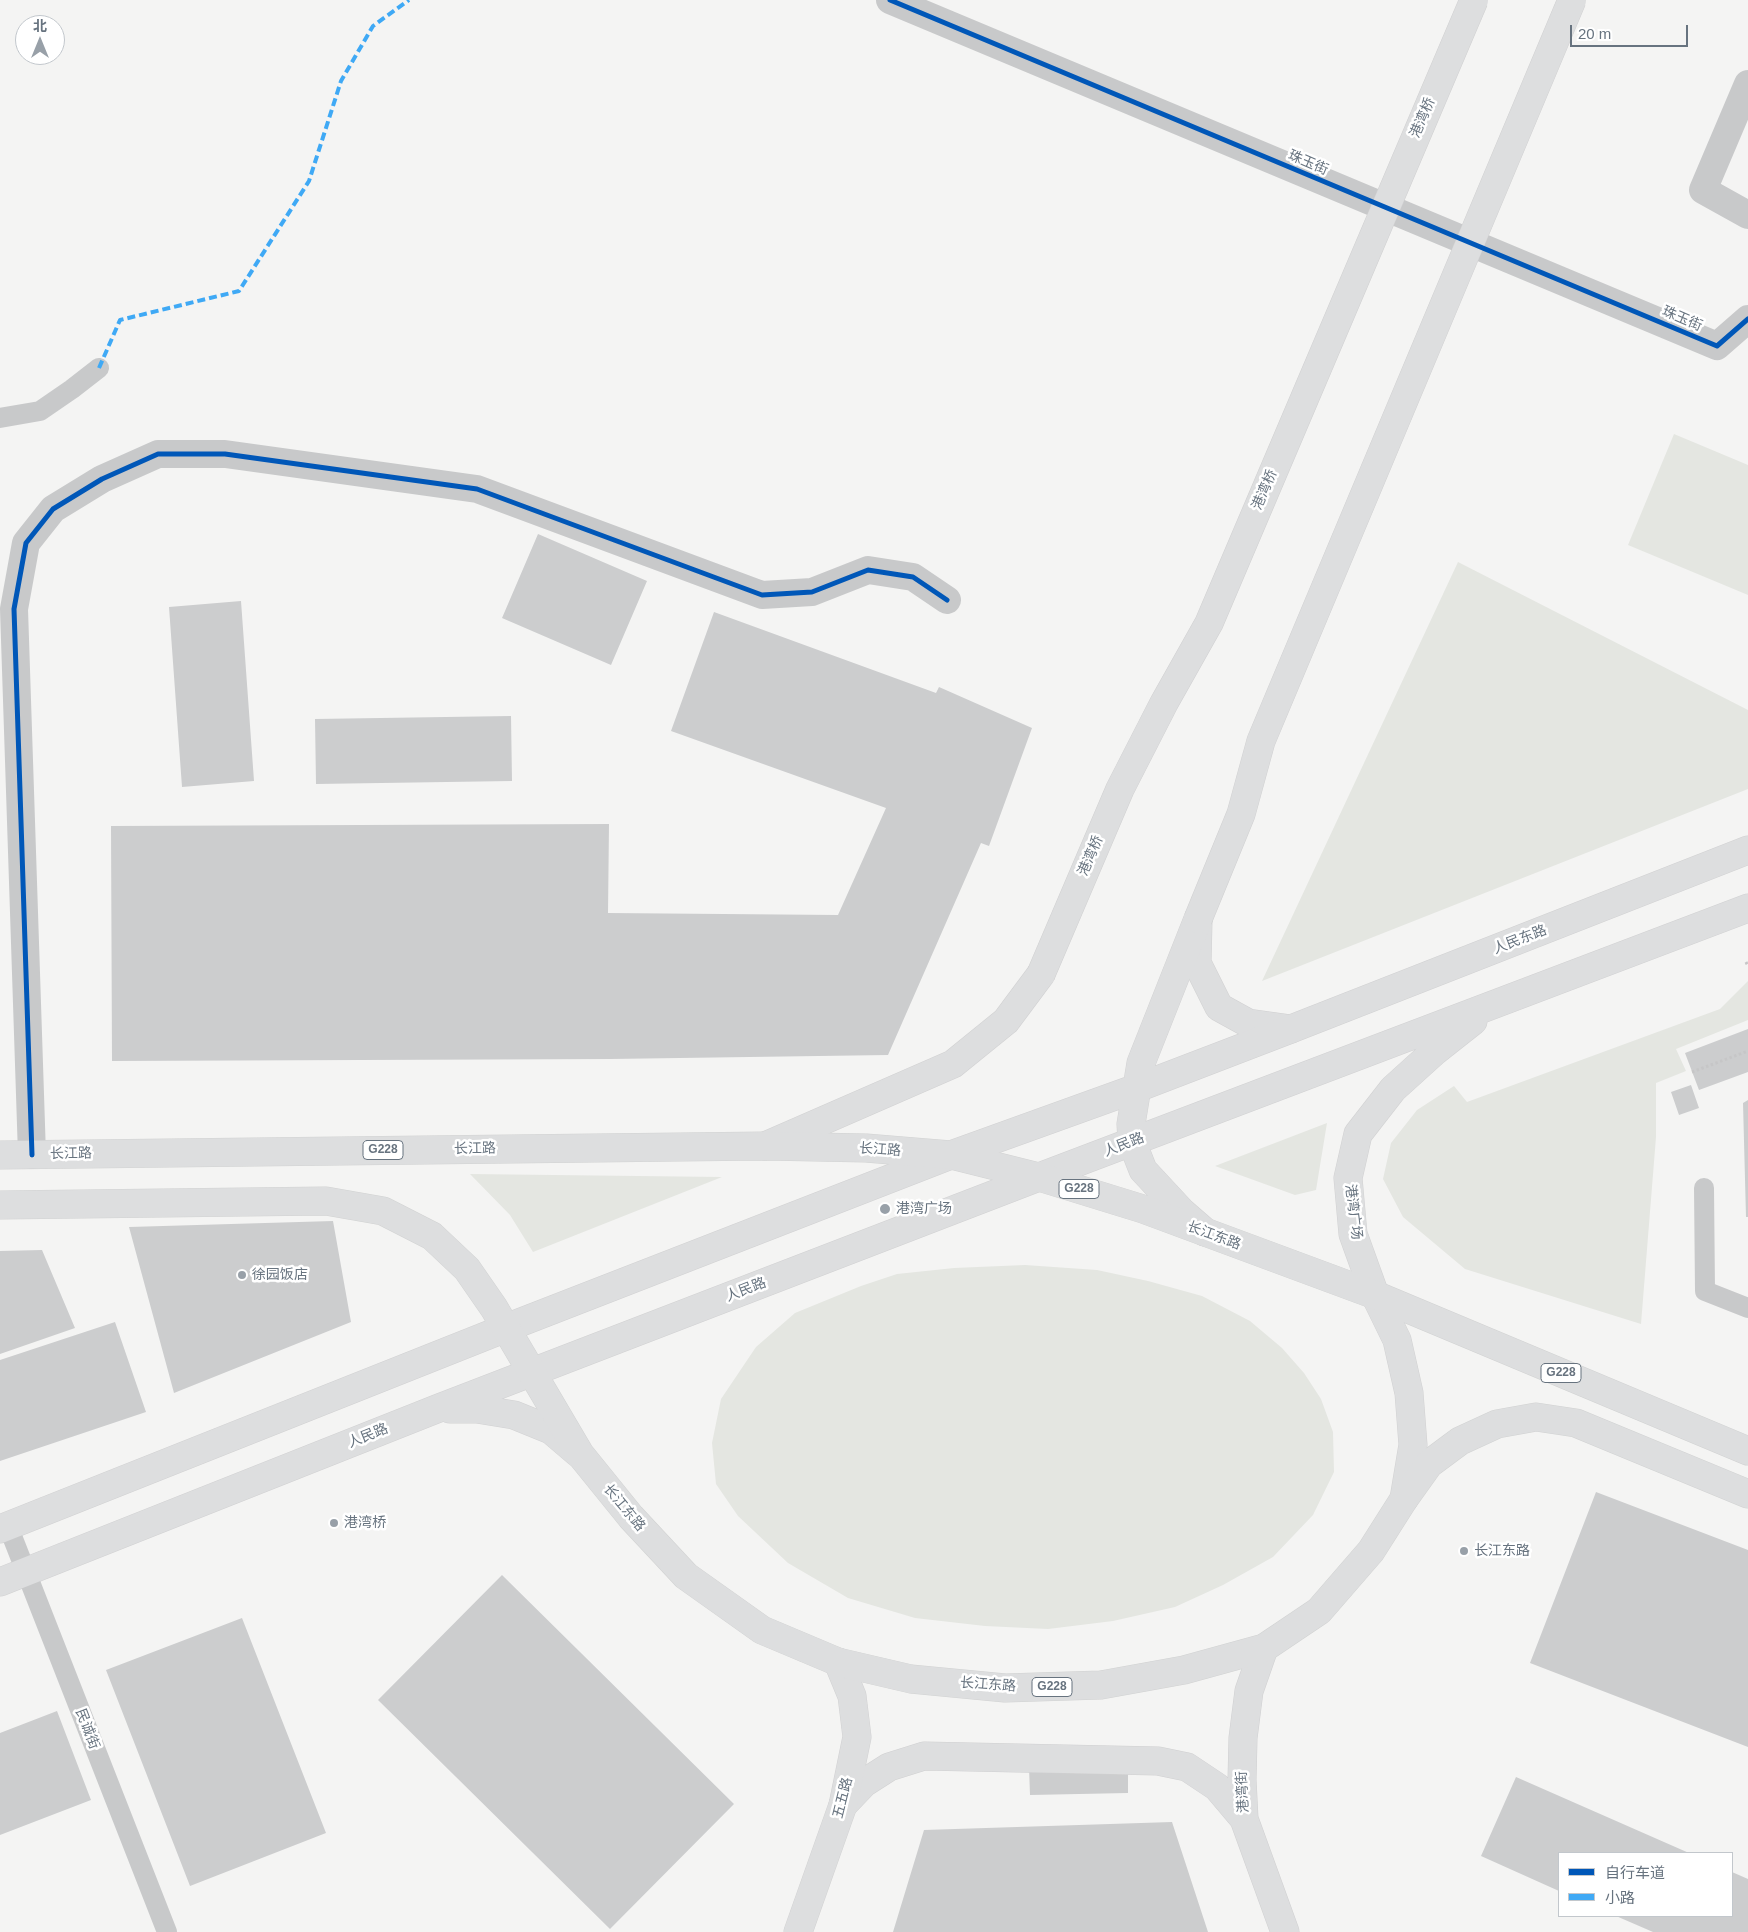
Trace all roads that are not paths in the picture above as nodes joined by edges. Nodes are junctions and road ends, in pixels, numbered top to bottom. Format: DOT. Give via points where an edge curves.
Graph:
graph roads {
  1 [pos="890,0"];
  2 [pos="1474,0"];
  3 [pos="1572,0"];
  4 [pos="1748,84"];
  5 [pos="1748,215"];
  6 [pos="1748,318"];
  7 [pos="99,368"];
  8 [pos="0,418"];
  9 [pos="947,600"];
  10 [pos="1748,850"];
  11 [pos="1748,908"];
  12 [pos="1198,919"];
  13 [pos="1494,1004"];
  14 [pos="1291,1029"];
  15 [pos="1137,1088"];
  16 [pos="1132,1142"];
  17 [pos="765,1146"];
  18 [pos="0,1155"];
  19 [pos="32,1155"];
  20 [pos="951,1155"];
  21 [pos="1039,1177"];
  22 [pos="1704,1188"];
  23 [pos="0,1205"];
  24 [pos="1205,1232"];
  25 [pos="1375,1295"];
  26 [pos="1748,1308"];
  27 [pos="506,1328"];
  28 [pos="532,1372"];
  29 [pos="439,1408"];
  30 [pos="1748,1451"];
  31 [pos="580,1454"];
  32 [pos="1748,1494"];
  33 [pos="1404,1499"];
  34 [pos="4,1528"];
  35 [pos="26,1572"];
  36 [pos="0,1582"];
  37 [pos="1264,1648"];
  38 [pos="838,1662"];
  39 [pos="843,1805"];
  40 [pos="1244,1819"];
  41 [pos="167,1932"];
  42 [pos="798,1932"];
  43 [pos="1285,1932"];
  1 -- 6 [label="street, 珠玉街" via="1717,346"];
  2 -- 17 [label="main road, 港湾桥, bridge" via="1209,623 1120,789 1041,974 1006,1021 953,1064"];
  3 -- 12 [label="main road, bridge" via="1261,741 1241,814"];
  4 -- 5 [label="street" via="1703,190"];
  7 -- 8 [label="lane" via="40,411"];
  9 -- 19 [label="street" via="913,577 868,570 812,592 762,596 477,490 225,454 158,454 102,479 53,509 26,543 14,609"];
  10 -- 14 [label="main road, 人民东路"];
  11 -- 13 [label="main road"];
  12 -- 14 [label="main road" via="1197,963 1219,1007 1248,1023"];
  12 -- 15 [label="main road" via="1144,1056"];
  13 -- 16 [label="main road, 人民路"];
  13 -- 25 [label="main road, 港湾广场" via="1393,1089 1358,1134 1348,1178 1353,1234"];
  14 -- 15 [label="main road"];
  15 -- 16 [label="main road"];
  15 -- 20 [label="main road"];
  16 -- 21 [label="main road, 人民路"];
  16 -- 24 [label="main road" via="1143,1170"];
  17 -- 19 [label="main road, 长江路 / G228"];
  17 -- 20 [label="main road, 长江路 / G228" via="866,1148"];
  18 -- 19 [label="main road, 长江路 / G228"];
  20 -- 21 [label="main road, 长江东路 / G228"];
  20 -- 27 [label="main road"];
  21 -- 24 [label="main road, 长江东路 / G228"];
  21 -- 28 [label="main road, 人民路"];
  22 -- 26 [label="lane" via="1706,1291"];
  23 -- 27 [label="main road, G228" via="326,1201 383,1211 432,1236 467,1269"];
  24 -- 25 [label="main road, 长江东路 / G228"];
  25 -- 30 [label="main road, 长江东路 / G228"];
  25 -- 33 [label="main road, 港湾广场" via="1397,1340 1409,1393 1413,1445"];
  27 -- 28 [label="main road, 长江东路 / G228"];
  27 -- 34 [label="main road"];
  28 -- 29 [label="main road, 人民路"];
  28 -- 31 [label="main road, 长江东路 / G228"];
  29 -- 31 [label="main road" via="477,1409 514,1416 551,1430"];
  29 -- 35 [label="main road, 人民路"];
  31 -- 38 [label="main road, 长江东路 / G228" via="631,1517 686,1576 762,1630"];
  32 -- 33 [label="main road, 长江东路 / G228" via="1576,1423 1536,1417 1497,1424 1460,1442 1429,1464"];
  33 -- 37 [label="main road, 长江东路 / G228" via="1371,1551 1319,1610"];
  34 -- 35 [label="lane, 民诚街"];
  35 -- 36 [label="main road, 人民路"];
  35 -- 41 [label="lane, 民诚街"];
  37 -- 38 [label="main road, 长江东路 / G228" via="1184,1670 1100,1685 1004,1688 910,1679"];
  37 -- 40 [label="main road, 港湾街" via="1249,1690 1243,1738"];
  38 -- 39 [label="main road, 五五路" via="852,1696 857,1737"];
  39 -- 40 [label="main road" via="864,1783 889,1767 924,1756 1158,1761 1187,1767 1217,1787"];
  39 -- 42 [label="main road, 五五路"];
  40 -- 43 [label="main road, 港湾街"];
}
